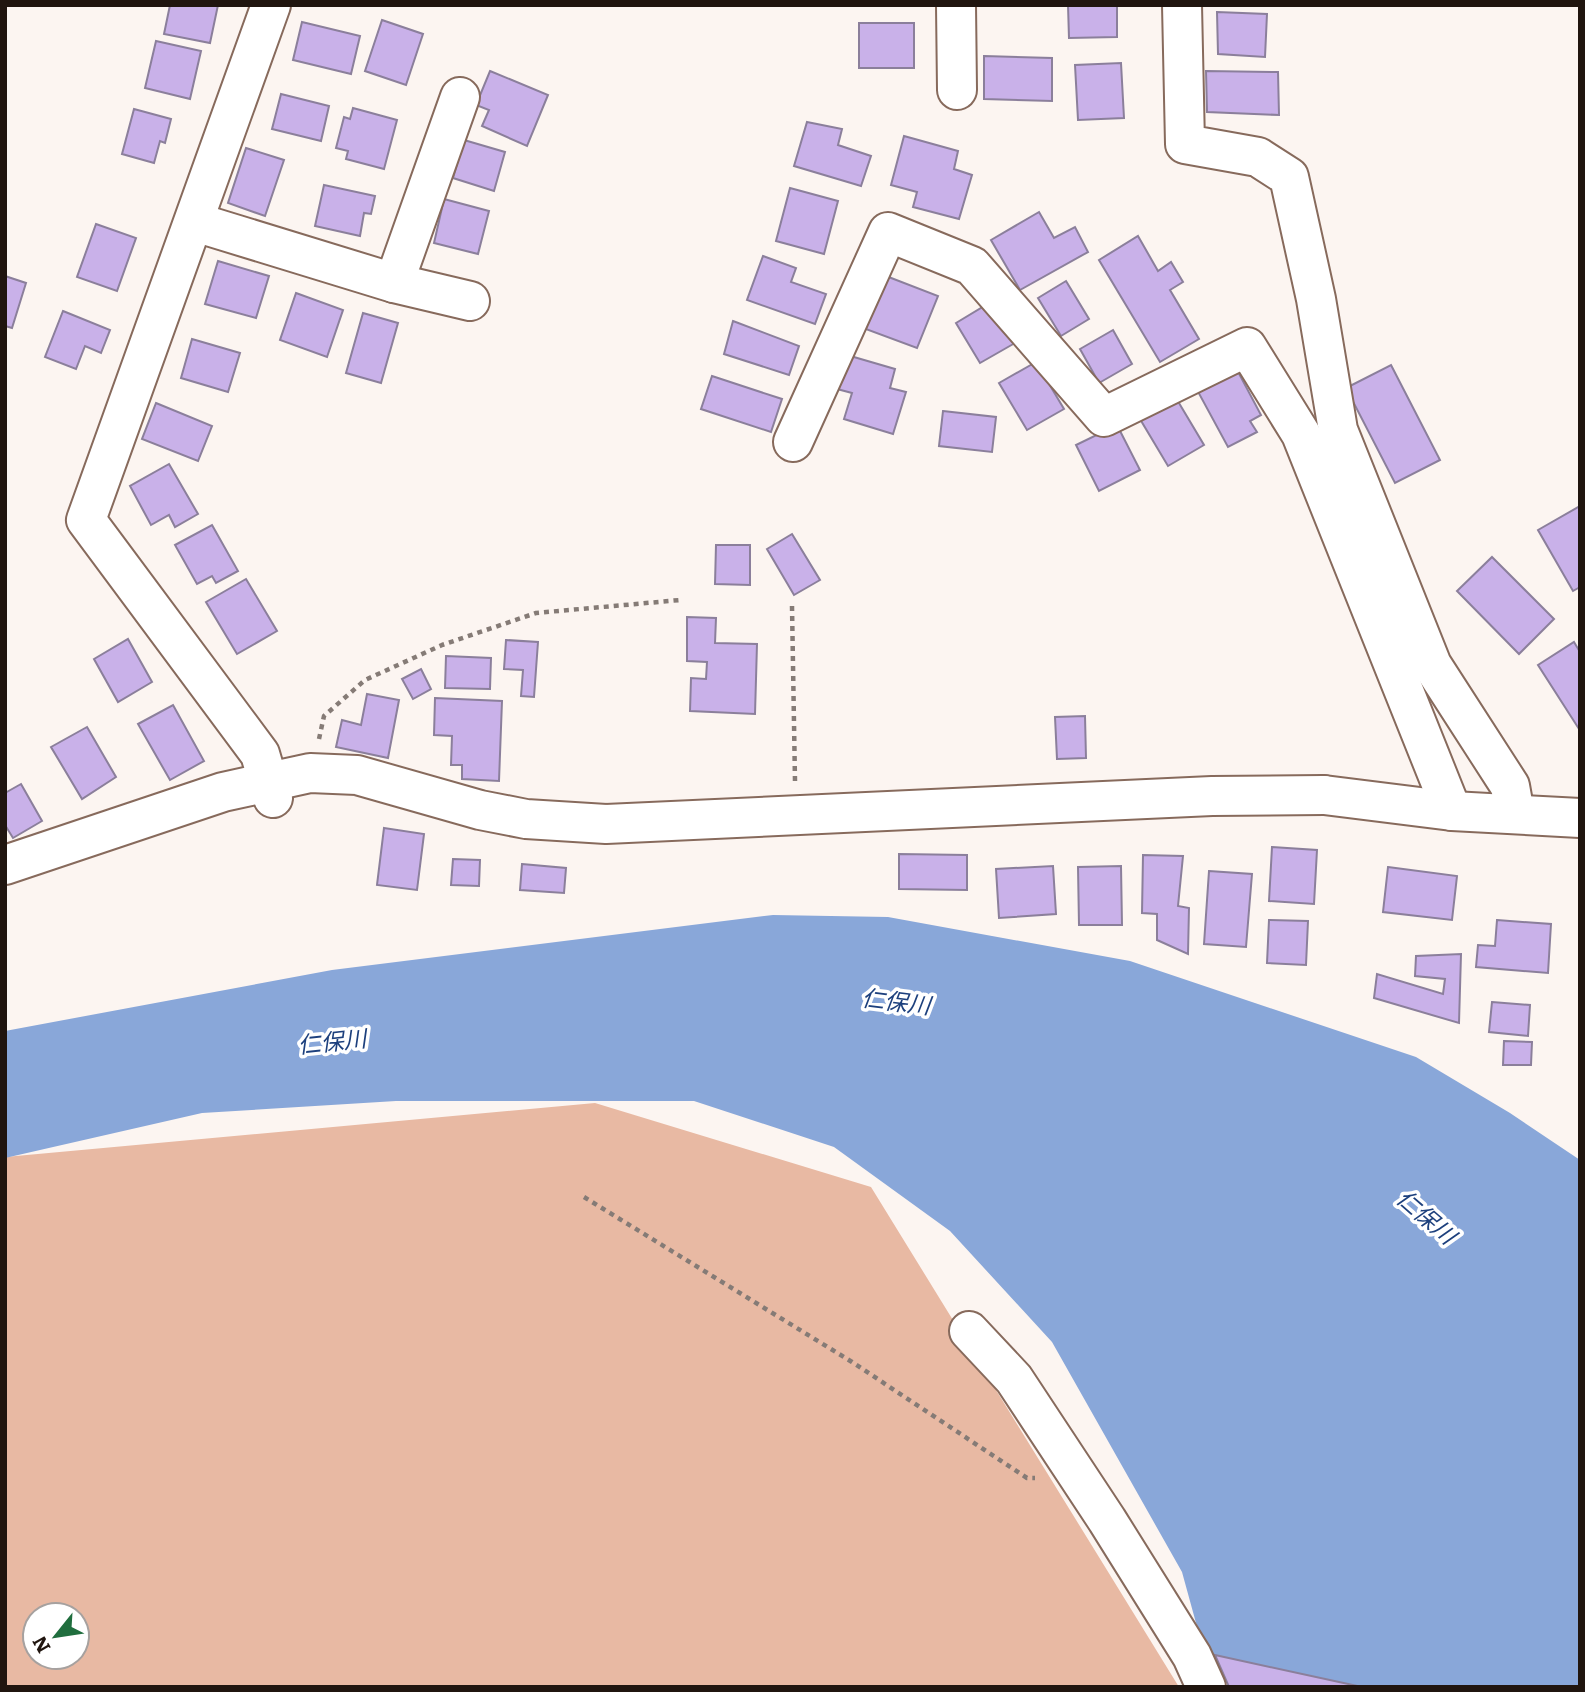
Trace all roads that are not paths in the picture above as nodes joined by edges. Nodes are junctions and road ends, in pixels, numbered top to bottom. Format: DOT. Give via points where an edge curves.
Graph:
graph roads {
  1 [pos="271,5"];
  2 [pos="956,5"];
  3 [pos="1182,5"];
  4 [pos="957,90"];
  5 [pos="460,97"];
  6 [pos="195,222"];
  7 [pos="394,283"];
  8 [pos="470,301"];
  9 [pos="793,442"];
  10 [pos="271,789"];
  11 [pos="1452,811"];
  12 [pos="1515,814"];
  13 [pos="1580,818"];
  14 [pos="5,865"];
  15 [pos="969,1331"];
  16 [pos="1206,1687"];
  1 -- 6 [label="street"];
  2 -- 4 [label="street"];
  3 -- 12 [label="street" via="1185,144 1258,158 1289,177 1338,430 1433,665 1510,786"];
  5 -- 7 [label="street"];
  6 -- 7 [label="street"];
  6 -- 10 [label="street" via="86,520 260,754"];
  7 -- 8 [label="street"];
  9 -- 11 [label="street" via="888,232 972,266 1104,417 1247,347 1301,434"];
  10 -- 11 [label="street" via="310,773 357,775 480,810 560,823 1212,796 1324,795"];
  10 -- 14 [label="street" via="223,792"];
  11 -- 12 [label="street"];
  12 -- 13 [label="street"];
  15 -- 16 [label="street" via="1014,1379 1122,1543 1192,1656"];
}
